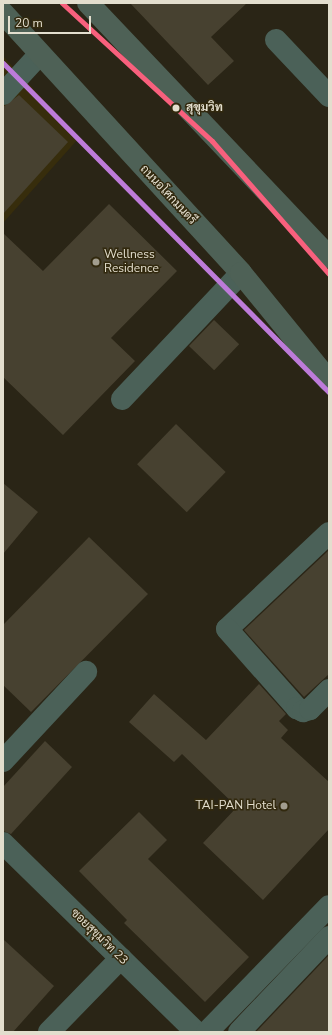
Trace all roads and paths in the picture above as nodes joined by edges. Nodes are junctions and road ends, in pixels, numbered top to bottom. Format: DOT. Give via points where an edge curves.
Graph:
graph roads {
  1 [pos="88,3"];
  2 [pos="3,13"];
  3 [pos="276,40"];
  4 [pos="39,55"];
  5 [pos="3,94"];
  6 [pos="329,96"];
  7 [pos="329,257"];
  8 [pos="241,273"];
  9 [pos="329,381"];
  10 [pos="122,399"];
  11 [pos="329,532"];
  12 [pos="86,672"];
  13 [pos="329,690"];
  14 [pos="3,761"];
  15 [pos="3,843"];
  16 [pos="329,906"];
  17 [pos="329,936"];
  18 [pos="121,958"];
  19 [pos="49,1032"];
  20 [pos="196,1032"];
  21 [pos="207,1032"];
  22 [pos="239,1032"];
  1 -- 7 [label="main road"];
  2 -- 4 [label="main road, ถนนอโศกมนตรี"];
  3 -- 6 [label="street"];
  4 -- 5 [label="street"];
  4 -- 8 [label="main road, ถนนอโศกมนตรี"];
  8 -- 9 [label="main road, ถนนอโศกมนตรี"];
  8 -- 10 [label="street"];
  11 -- 13 [label="street" via="226,629 297,708 310,709"];
  12 -- 14 [label="street"];
  15 -- 18 [label="street, ซอยสุขุมวิท 23"];
  16 -- 21 [label="street"];
  17 -- 22 [label="street"];
  18 -- 19 [label="street"];
  18 -- 20 [label="street, ซอยสุขุมวิท 23"];
}
